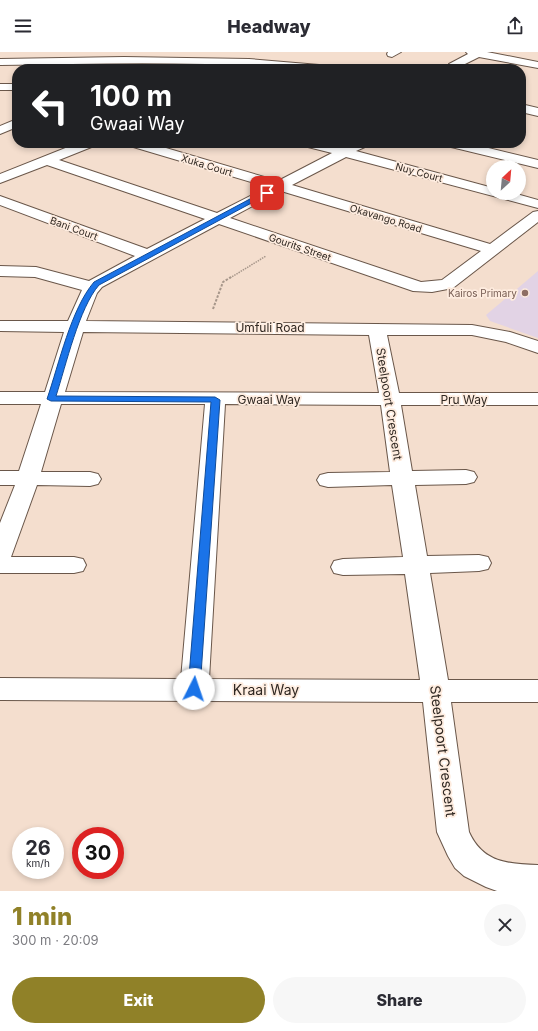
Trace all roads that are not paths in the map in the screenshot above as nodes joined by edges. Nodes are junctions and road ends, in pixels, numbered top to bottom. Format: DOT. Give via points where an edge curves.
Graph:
graph roads {
  1 [pos="213,52"];
  2 [pos="535,52"];
  3 [pos="475,53"];
  4 [pos="189,61"];
  5 [pos="517,61"];
  6 [pos="0,62"];
  7 [pos="181,64"];
  8 [pos="312,64"];
  9 [pos="456,64"];
  10 [pos="538,65"];
  11 [pos="538,69"];
  12 [pos="527,75"];
  13 [pos="0,87"];
  14 [pos="12,87"];
  15 [pos="526,109"];
  16 [pos="538,112"];
  17 [pos="12,125"];
  18 [pos="0,130"];
  19 [pos="76,148"];
  20 [pos="151,148"];
  21 [pos="328,148"];
  22 [pos="352,148"];
  23 [pos="472,148"];
  24 [pos="344,152"];
  25 [pos="46,160"];
  26 [pos="538,164"];
  27 [pos="0,179"];
  28 [pos="280,186"];
  29 [pos="486,191"];
  30 [pos="0,200"];
  31 [pos="522,200"];
  32 [pos="538,204"];
  33 [pos="538,215"];
  34 [pos="218,219"];
  35 [pos="492,250"];
  36 [pos="148,255"];
  37 [pos="0,271"];
  38 [pos="92,287"];
  39 [pos="0,326"];
  40 [pos="75,327"];
  41 [pos="377,329"];
  42 [pos="538,347"];
  43 [pos="0,398"];
  44 [pos="51,399"];
  45 [pos="538,399"];
  46 [pos="215,400"];
  47 [pos="390,400"];
  48 [pos="466,477"];
  49 [pos="0,478"];
  50 [pos="401,478"];
  51 [pos="28,479"];
  52 [pos="90,479"];
  53 [pos="328,480"];
  54 [pos="0,555"];
  55 [pos="479,563"];
  56 [pos="0,564"];
  57 [pos="74,565"];
  58 [pos="415,565"];
  59 [pos="343,567"];
  60 [pos="0,689"];
  61 [pos="194,689"];
  62 [pos="436,691"];
  63 [pos="538,691"];
  64 [pos="538,880"];
  1 -- 4 [label="street"];
  2 -- 5 [label="street"];
  3 -- 5 [label="street"];
  3 -- 9 [label="street"];
  4 -- 6 [label="street"];
  4 -- 7 [label="street"];
  4 -- 8 [label="street"];
  5 -- 10 [label="street"];
  11 -- 12 [label="street"];
  13 -- 14 [label="street"];
  15 -- 16 [label="street"];
  17 -- 18 [label="street"];
  19 -- 25 [label="street"];
  20 -- 28 [label="street, Xuka Court"];
  21 -- 24 [label="street, Nuy Court"];
  22 -- 24 [label="street"];
  23 -- 26 [label="street"];
  24 -- 28 [label="street"];
  24 -- 29 [label="street, Nuy Court"];
  25 -- 27 [label="street"];
  25 -- 34 [label="street, Gourits Street"];
  28 -- 34 [label="street"];
  28 -- 35 [label="street, Okavango Road"];
  30 -- 36 [label="street, Bani Court"];
  31 -- 32 [label="street, Nuy Court"];
  33 -- 35 [label="street, Gourits Street"];
  34 -- 35 [label="street, Gourits Street" via="413,286 426,288 447,284"];
  34 -- 36 [label="street"];
  36 -- 38 [label="street"];
  37 -- 38 [label="street" via="36,272"];
  38 -- 40 [label="street"];
  39 -- 40 [label="street, Umfuli Road"];
  40 -- 41 [label="street, Umfuli Road"];
  40 -- 44 [label="street"];
  41 -- 42 [label="street, Umfuli Road" via="484,331"];
  41 -- 47 [label="street, Steelpoort Crescent"];
  43 -- 44 [label="street, Gwaai Way"];
  44 -- 46 [label="street, Gwaai Way"];
  44 -- 51 [label="street"];
  45 -- 47 [label="street, Pru Way"];
  46 -- 47 [label="street, Gwaai Way"];
  46 -- 61 [label="street"];
  47 -- 50 [label="street, Steelpoort Crescent"];
  48 -- 50 [label="street, Steelpoort Crescent"];
  49 -- 51 [label="street"];
  50 -- 53 [label="street, Steelpoort Crescent"];
  50 -- 58 [label="street, Steelpoort Crescent"];
  51 -- 52 [label="street"];
  51 -- 54 [label="street"];
  55 -- 58 [label="street"];
  56 -- 57 [label="street"];
  58 -- 59 [label="street"];
  58 -- 62 [label="street, Steelpoort Crescent"];
  60 -- 61 [label="street, Kraai Way"];
  61 -- 62 [label="street, Kraai Way"];
  62 -- 63 [label="street, Kraai Way"];
  62 -- 64 [label="street, Steelpoort Crescent" via="456,840 467,857 483,871 508,880"];
}
